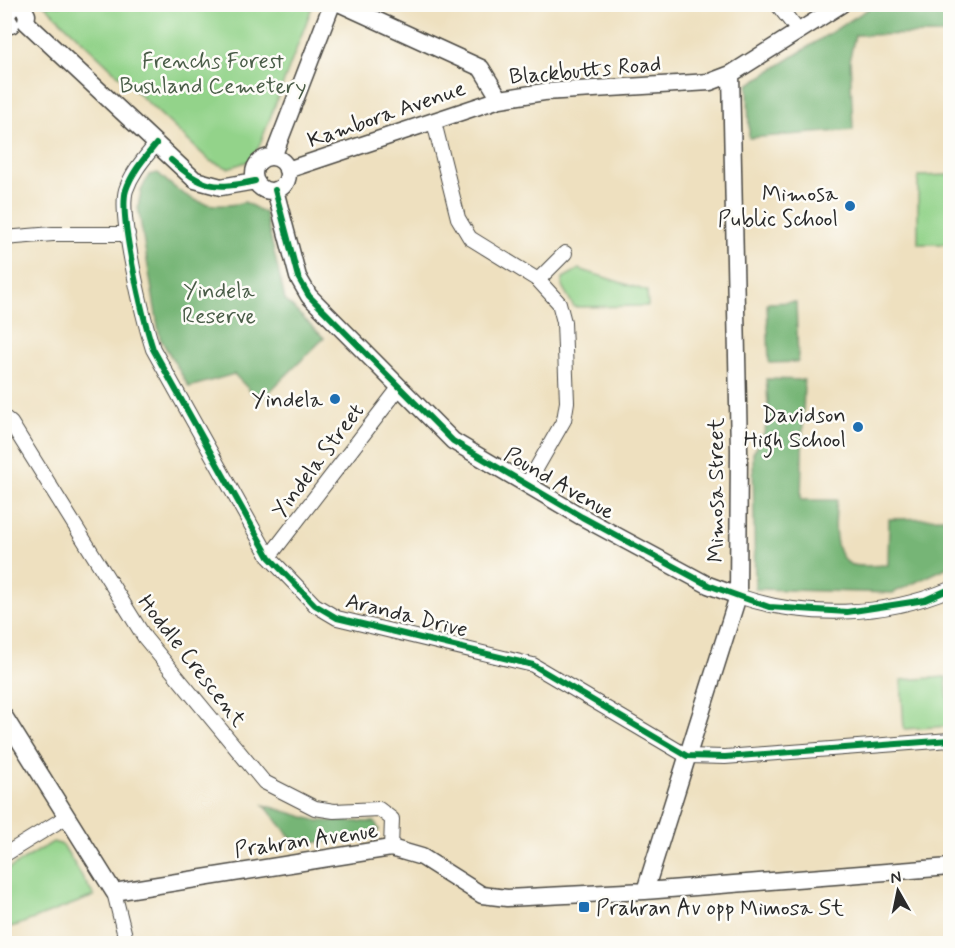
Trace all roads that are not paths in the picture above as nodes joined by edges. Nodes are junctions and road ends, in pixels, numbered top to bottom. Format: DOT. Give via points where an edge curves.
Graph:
graph roads {
  1 [pos="332,4"];
  2 [pos="341,4"];
  3 [pos="777,4"];
  4 [pos="842,4"];
  5 [pos="9,6"];
  6 [pos="14,26"];
  7 [pos="799,32"];
  8 [pos="731,74"];
  9 [pos="500,99"];
  10 [pos="434,122"];
  11 [pos="156,144"];
  12 [pos="273,158"];
  13 [pos="287,170"];
  14 [pos="255,181"];
  15 [pos="274,190"];
  16 [pos="128,234"];
  17 [pos="4,238"];
  18 [pos="565,253"];
  19 [pos="538,280"];
  20 [pos="399,388"];
  21 [pos="4,417"];
  22 [pos="528,483"];
  23 [pos="270,557"];
  24 [pos="951,590"];
  25 [pos="738,596"];
  26 [pos="4,716"];
  27 [pos="951,740"];
  28 [pos="687,756"];
  29 [pos="66,817"];
  30 [pos="391,848"];
  31 [pos="4,855"];
  32 [pos="951,867"];
  33 [pos="645,891"];
  34 [pos="114,892"];
  35 [pos="127,944"];
  1 -- 12 [label="street"];
  2 -- 9 [label="street, Blackbutts Road" via="481,68"];
  3 -- 7 [label="street"];
  4 -- 7 [label="street, Blackbutts Road"];
  5 -- 6 [label="street" via="18,6 27,15"];
  6 -- 11 [label="street"];
  7 -- 8 [label="street, Blackbutts Road"];
  8 -- 9 [label="street, Blackbutts Road" via="710,82 544,92"];
  8 -- 25 [label="street, Mimosa Street"];
  9 -- 10 [label="street, Kambora Avenue"];
  10 -- 13 [label="street, Kambora Avenue"];
  10 -- 19 [label="street" via="458,218 470,238"];
  11 -- 14 [label="street" via="187,174 204,184 221,187"];
  11 -- 16 [label="street, Aranda Drive" via="133,173 125,193"];
  12 -- 13 [label="street"];
  12 -- 14 [label="street" via="263,159 256,166"];
  13 -- 15 [label="street" via="283,185"];
  14 -- 15 [label="street" via="263,189"];
  15 -- 20 [label="street, Pound Avenue" via="298,277 309,296"];
  16 -- 17 [label="street"];
  16 -- 23 [label="street, Aranda Drive" via="153,349"];
  18 -- 19 [label="street"];
  19 -- 22 [label="street" via="559,303 564,322 567,402 564,420"];
  20 -- 22 [label="street, Pound Avenue" via="453,441"];
  20 -- 23 [label="street, Yindela Street"];
  21 -- 30 [label="street, Hoddle Crescent" via="145,638 264,782 315,808 372,808 387,813 392,819"];
  22 -- 25 [label="street, Pound Avenue" via="708,585"];
  23 -- 28 [label="street, Aranda Drive" via="315,605 337,618 533,665"];
  24 -- 25 [label="street, Pound Avenue" via="926,600 848,612 769,606"];
  25 -- 28 [label="street, Mimosa Street"];
  26 -- 29 [label="street"];
  27 -- 28 [label="street, Aranda Drive" via="725,757"];
  28 -- 33 [label="street, Mimosa Street"];
  29 -- 31 [label="street"];
  29 -- 34 [label="street"];
  30 -- 33 [label="street, Prahran Avenue" via="422,857 471,890 493,898"];
  30 -- 34 [label="street, Prahran Avenue"];
  32 -- 33 [label="street, Prahran Avenue"];
  34 -- 35 [label="street"];
}
